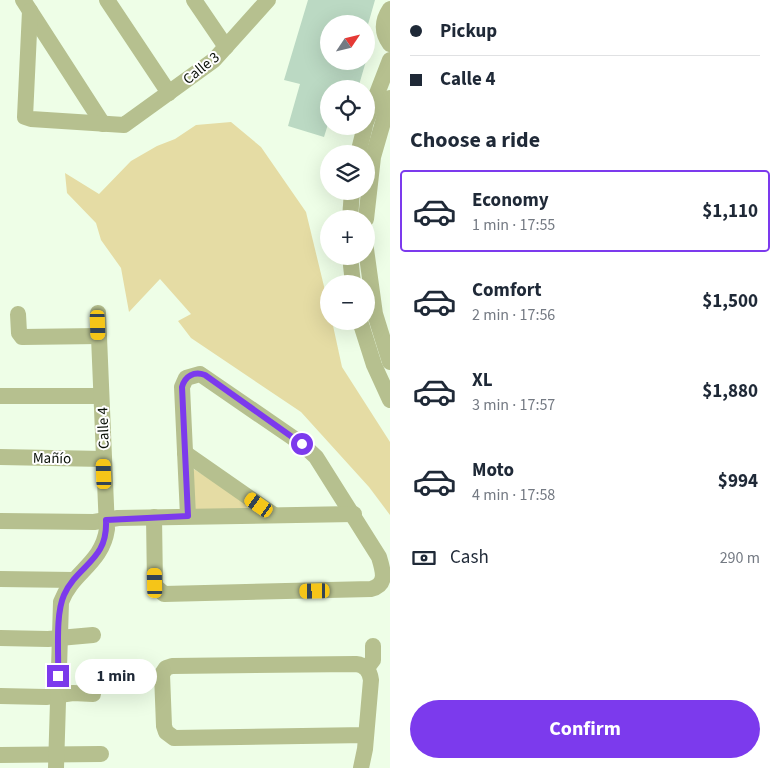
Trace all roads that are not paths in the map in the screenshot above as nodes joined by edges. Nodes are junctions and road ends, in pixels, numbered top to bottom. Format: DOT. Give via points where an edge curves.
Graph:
graph roads {
  1 [pos="106,0"];
  2 [pos="194,0"];
  3 [pos="268,0"];
  4 [pos="26,6"];
  5 [pos="390,9"];
  6 [pos="390,44"];
  7 [pos="226,47"];
  8 [pos="390,60"];
  9 [pos="168,93"];
  10 [pos="390,98"];
  11 [pos="375,99"];
  12 [pos="103,124"];
  13 [pos="367,210"];
  14 [pos="368,265"];
  15 [pos="98,313"];
  16 [pos="18,314"];
  17 [pos="363,330"];
  18 [pos="99,336"];
  19 [pos="390,362"];
  20 [pos="0,396"];
  21 [pos="101,396"];
  22 [pos="390,400"];
  23 [pos="185,453"];
  24 [pos="0,457"];
  25 [pos="104,459"];
  26 [pos="354,514"];
  27 [pos="274,515"];
  28 [pos="188,516"];
  29 [pos="154,517"];
  30 [pos="0,520"];
  31 [pos="106,520"];
  32 [pos="0,579"];
  33 [pos="74,580"];
  34 [pos="93,635"];
  35 [pos="60,637"];
  36 [pos="0,638"];
  37 [pos="374,646"];
  38 [pos="367,668"];
  39 [pos="93,694"];
  40 [pos="0,696"];
  41 [pos="58,696"];
  42 [pos="366,734"];
  43 [pos="102,754"];
  44 [pos="0,755"];
  45 [pos="57,761"];
  46 [pos="361,768"];
  1 -- 9 [label="street"];
  2 -- 7 [label="street"];
  3 -- 7 [label="street, Calle 3"];
  4 -- 12 [label="street"];
  4 -- 12 [label="street" via="25,117"];
  5 -- 6 [label="street" via="384,30"];
  7 -- 9 [label="street, Calle 3" via="214,60"];
  8 -- 11 [label="street"];
  9 -- 12 [label="street, Calle 3" via="124,125"];
  10 -- 13 [label="street" via="373,158"];
  14 -- 19 [label="street" via="375,314"];
  15 -- 18 [label="street, Calle 4"];
  16 -- 18 [label="street" via="22,337"];
  17 -- 22 [label="street"];
  18 -- 21 [label="street, Calle 4"];
  20 -- 21 [label="street"];
  21 -- 25 [label="street, Calle 4"];
  23 -- 26 [label="street" via="182,387 186,378 200,374 310,450"];
  23 -- 27 [label="street"];
  23 -- 28 [label="street"];
  24 -- 25 [label="street, Mañío"];
  25 -- 31 [label="street, Calle 4"];
  26 -- 27 [label="street"];
  26 -- 29 [label="street" via="379,557 383,571 383,579 375,588 164,594 156,586"];
  27 -- 28 [label="street"];
  28 -- 29 [label="street"];
  29 -- 31 [label="street"];
  30 -- 31 [label="street"];
  31 -- 33 [label="street, Calle 4" via="106,537 100,552"];
  32 -- 33 [label="street"];
  33 -- 35 [label="street, Calle 4" via="62,602"];
  34 -- 35 [label="street"];
  35 -- 36 [label="street"];
  35 -- 41 [label="street, Calle 4"];
  37 -- 38 [label="street"];
  38 -- 42 [label="street" via="371,680"];
  38 -- 42 [label="street" via="356,664 172,666 164,670 161,678 164,726 174,738"];
  39 -- 41 [label="street"];
  40 -- 41 [label="street"];
  41 -- 45 [label="street, Calle 4"];
  42 -- 46 [label="street"];
  43 -- 45 [label="street"];
  44 -- 45 [label="street"];
}
